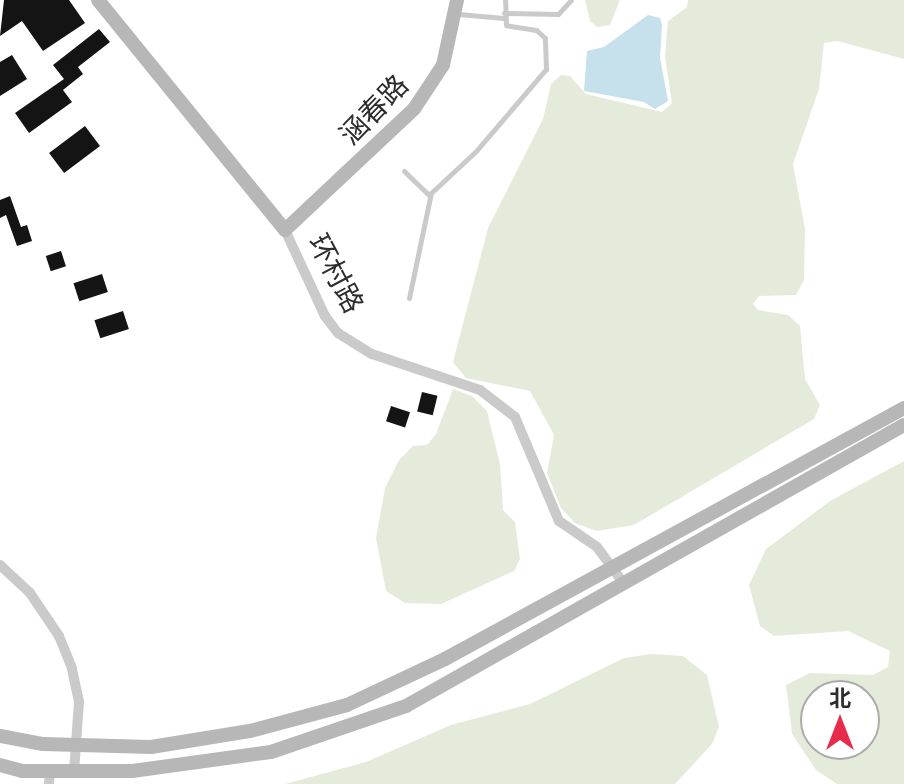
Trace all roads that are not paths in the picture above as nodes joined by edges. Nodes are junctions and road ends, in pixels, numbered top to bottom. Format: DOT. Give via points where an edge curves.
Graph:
graph roads {
  1 [pos="98,0"];
  2 [pos="505,0"];
  3 [pos="571,0"];
  4 [pos="456,7"];
  5 [pos="504,15"];
  6 [pos="404,171"];
  7 [pos="430,196"];
  8 [pos="285,230"];
  9 [pos="409,298"];
  10 [pos="904,408"];
  11 [pos="904,425"];
  12 [pos="0,565"];
  13 [pos="614,566"];
  14 [pos="622,581"];
  15 [pos="0,736"];
  16 [pos="75,745"];
  17 [pos="0,765"];
  18 [pos="74,771"];
  19 [pos="50,778"];
  1 -- 8 [label="main road, 环村路"];
  2 -- 5 [label="lane"];
  3 -- 5 [label="lane" via="558,14"];
  4 -- 5 [label="lane"];
  4 -- 8 [label="main road, 涵春路" via="443,65 414,109"];
  5 -- 7 [label="lane" via="508,26 536,30 545,38 546,69"];
  6 -- 7 [label="lane"];
  7 -- 9 [label="lane"];
  8 -- 13 [label="street, 环村路" via="338,333 372,354 480,390 515,417 559,521"];
  10 -- 13 [label="main road"];
  11 -- 14 [label="main road"];
  12 -- 16 [label="street" via="30,593 59,636 79,702"];
  13 -- 14 [label="street, 环村路"];
  13 -- 16 [label="main road" via="347,705 250,731 151,747"];
  14 -- 18 [label="main road" via="391,711 271,752 132,771"];
  15 -- 16 [label="main road"];
  16 -- 18 [label="street"];
  17 -- 19 [label="main road"];
  18 -- 19 [label="main road"];
}
